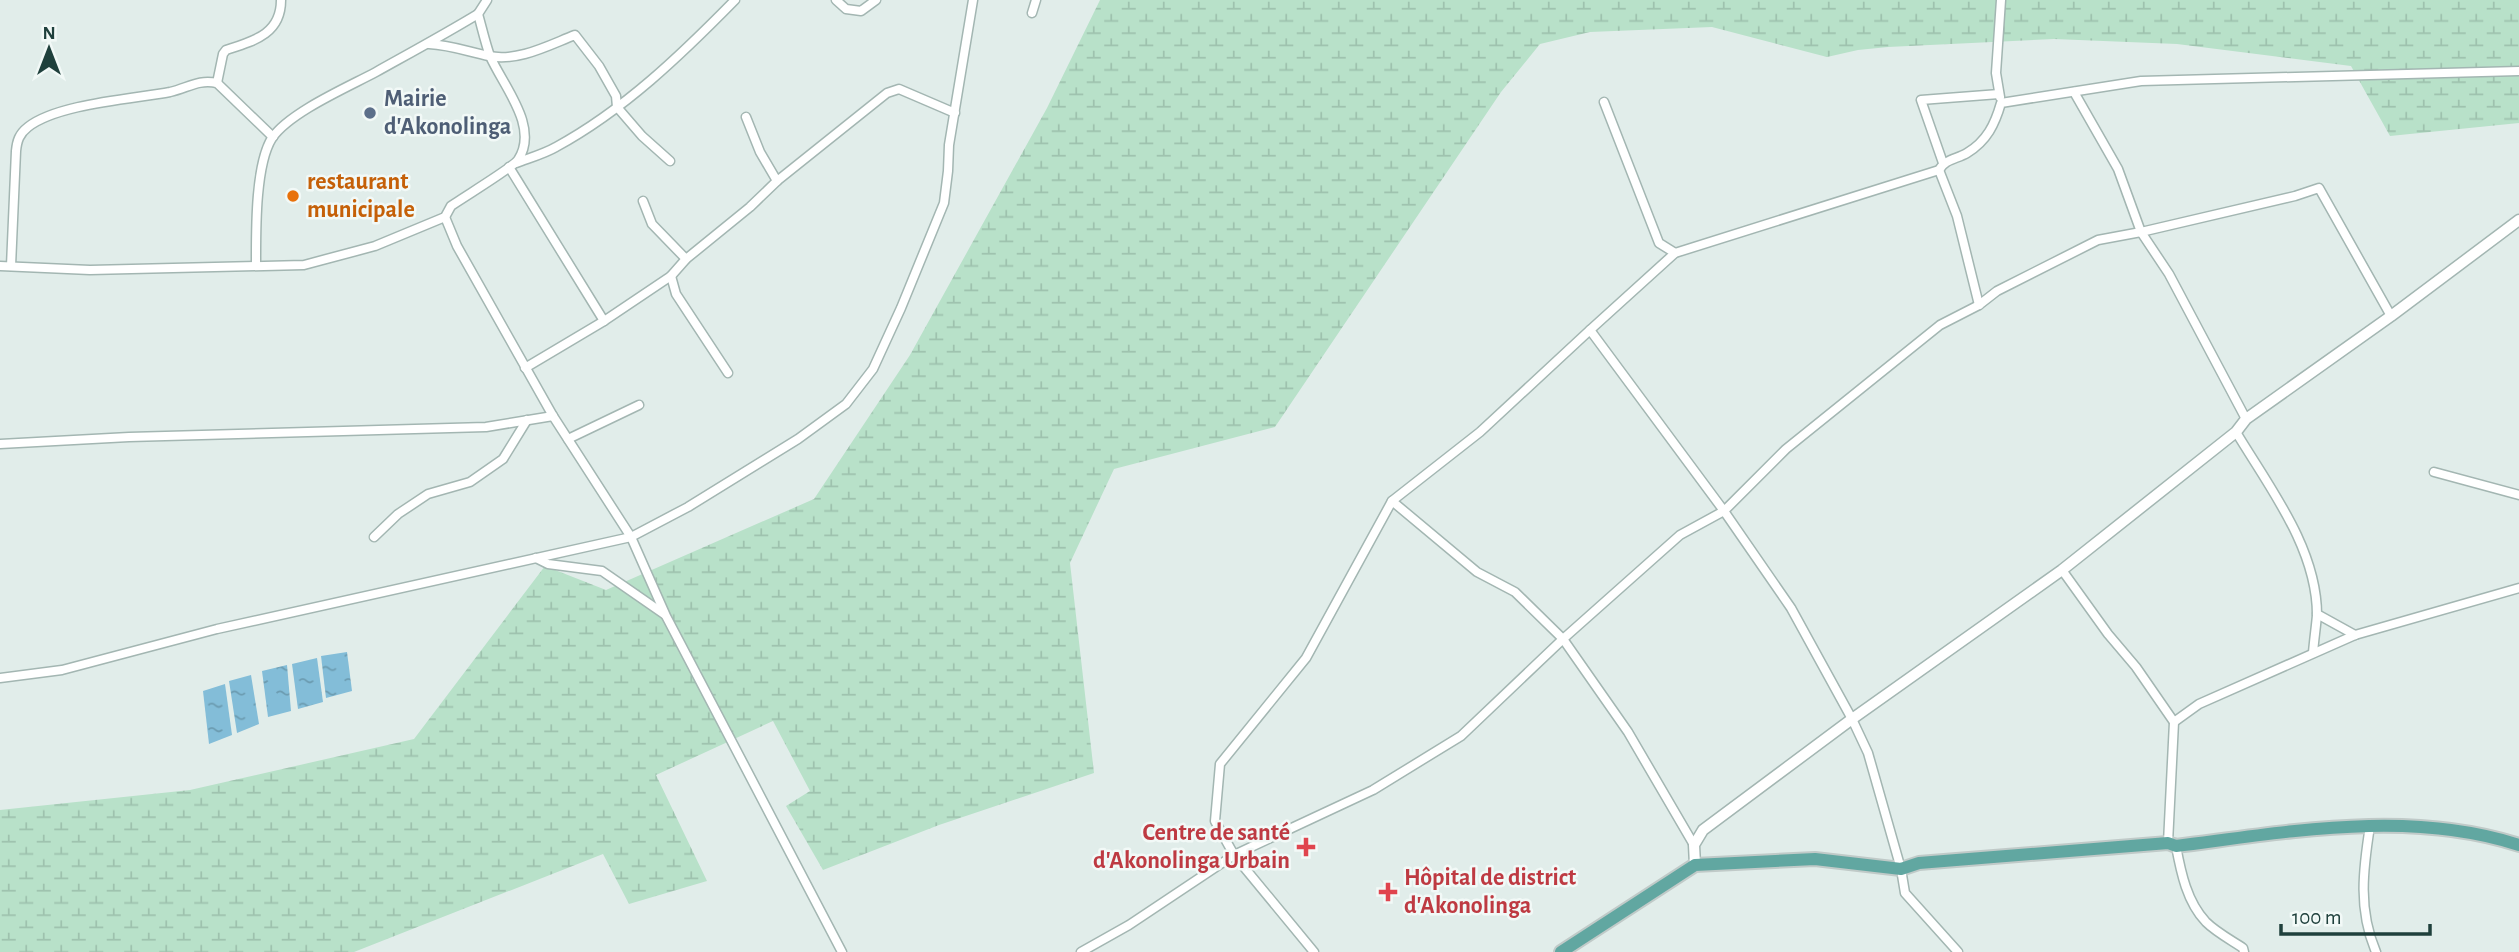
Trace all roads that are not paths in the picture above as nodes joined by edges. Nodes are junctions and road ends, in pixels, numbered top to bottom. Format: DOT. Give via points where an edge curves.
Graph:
graph roads {
  1 [pos="281,0"];
  2 [pos="487,0"];
  3 [pos="735,0"];
  4 [pos="836,0"];
  5 [pos="876,0"];
  6 [pos="974,0"];
  7 [pos="1035,0"];
  8 [pos="2001,0"];
  9 [pos="1032,13"];
  10 [pos="478,14"];
  11 [pos="428,44"];
  12 [pos="491,57"];
  13 [pos="2519,71"];
  14 [pos="217,83"];
  15 [pos="2074,92"];
  16 [pos="2000,99"];
  17 [pos="1604,102"];
  18 [pos="617,107"];
  19 [pos="955,113"];
  20 [pos="746,117"];
  21 [pos="273,137"];
  22 [pos="670,162"];
  23 [pos="513,165"];
  24 [pos="1941,167"];
  25 [pos="777,181"];
  26 [pos="643,201"];
  27 [pos="445,217"];
  28 [pos="2519,220"];
  29 [pos="2141,232"];
  30 [pos="1675,253"];
  31 [pos="686,259"];
  32 [pos="256,265"];
  33 [pos="0,266"];
  34 [pos="11,266"];
  35 [pos="671,276"];
  36 [pos="1979,304"];
  37 [pos="2391,317"];
  38 [pos="604,321"];
  39 [pos="1590,330"];
  40 [pos="525,368"];
  41 [pos="728,373"];
  42 [pos="639,405"];
  43 [pos="553,416"];
  44 [pos="2246,419"];
  45 [pos="527,420"];
  46 [pos="2236,432"];
  47 [pos="568,439"];
  48 [pos="0,444"];
  49 [pos="2434,472"];
  50 [pos="2519,495"];
  51 [pos="1392,501"];
  52 [pos="1724,511"];
  53 [pos="374,537"];
  54 [pos="631,537"];
  55 [pos="536,558"];
  56 [pos="2062,570"];
  57 [pos="2519,587"];
  58 [pos="2317,614"];
  59 [pos="666,616"];
  60 [pos="2355,635"];
  61 [pos="1563,639"];
  62 [pos="2312,653"];
  63 [pos="0,678"];
  64 [pos="1852,719"];
  65 [pos="2174,722"];
  66 [pos="2370,826"];
  67 [pos="2172,844"];
  68 [pos="1694,845"];
  69 [pos="2519,845"];
  70 [pos="1234,855"];
  71 [pos="1695,865"];
  72 [pos="1901,869"];
  73 [pos="842,952"];
  74 [pos="1082,952"];
  75 [pos="1314,952"];
  76 [pos="1561,952"];
  77 [pos="1958,952"];
  78 [pos="2244,952"];
  79 [pos="2376,952"];
  1 -- 14 [label="street" via="279,21 273,28 226,50"];
  2 -- 10 [label="street"];
  3 -- 18 [label="street"];
  4 -- 5 [label="street" via="846,9 861,11"];
  6 -- 19 [label="street"];
  7 -- 9 [label="street"];
  8 -- 16 [label="street" via="1996,73"];
  10 -- 11 [label="street"];
  10 -- 12 [label="street"];
  11 -- 12 [label="street"];
  11 -- 21 [label="street" via="299,114"];
  12 -- 18 [label="street" via="514,57 575,35 599,66 616,96"];
  12 -- 23 [label="street" via="522,123 525,146"];
  13 -- 15 [label="street" via="2141,81"];
  14 -- 21 [label="street"];
  14 -- 34 [label="street" via="206,81 73,109 28,127 18,138 16,151"];
  15 -- 16 [label="street"];
  15 -- 29 [label="street" via="2118,169"];
  16 -- 24 [label="street" via="1994,128 1969,152"];
  16 -- 24 [label="street" via="1921,100"];
  17 -- 30 [label="street" via="1659,243"];
  18 -- 22 [label="street"];
  18 -- 23 [label="street" via="555,148"];
  19 -- 25 [label="street" via="895,89"];
  19 -- 54 [label="street" via="944,203 873,369 858,390 798,439"];
  20 -- 25 [label="street"];
  21 -- 32 [label="street" via="261,175"];
  23 -- 27 [label="street" via="451,206"];
  23 -- 38 [label="street"];
  24 -- 30 [label="street"];
  24 -- 36 [label="street"];
  25 -- 31 [label="street"];
  26 -- 31 [label="street" via="652,224"];
  27 -- 32 [label="street" via="330,260"];
  27 -- 40 [label="street"];
  28 -- 37 [label="street"];
  29 -- 36 [label="street" via="2098,240"];
  29 -- 37 [label="street" via="2319,188"];
  29 -- 44 [label="street" via="2169,274"];
  30 -- 39 [label="street"];
  31 -- 35 [label="street"];
  32 -- 34 [label="street" via="90,270"];
  33 -- 34 [label="street"];
  35 -- 38 [label="street"];
  35 -- 41 [label="street" via="676,294"];
  36 -- 52 [label="street" via="1940,325 1786,449"];
  37 -- 44 [label="street"];
  38 -- 40 [label="street"];
  39 -- 51 [label="street" via="1480,432"];
  39 -- 52 [label="street"];
  40 -- 43 [label="street"];
  42 -- 47 [label="street"];
  43 -- 45 [label="street"];
  43 -- 47 [label="street"];
  44 -- 46 [label="street"];
  45 -- 48 [label="street" via="486,427"];
  45 -- 53 [label="street" via="503,459 470,482 428,494"];
  46 -- 56 [label="street"];
  46 -- 58 [label="street" via="2286,515 2305,557"];
  47 -- 54 [label="street"];
  49 -- 50 [label="street"];
  51 -- 61 [label="street" via="1478,572 1515,592"];
  51 -- 70 [label="street" via="1306,658 1220,764 1215,821"];
  52 -- 61 [label="street" via="1680,535"];
  52 -- 64 [label="street" via="1791,608"];
  54 -- 55 [label="street"];
  54 -- 59 [label="street"];
  55 -- 59 [label="street" via="548,564 602,570"];
  55 -- 63 [label="street" via="218,629 62,670"];
  56 -- 64 [label="street"];
  56 -- 65 [label="street"];
  57 -- 60 [label="street"];
  58 -- 60 [label="street"];
  58 -- 62 [label="street"];
  59 -- 73 [label="street"];
  60 -- 62 [label="street"];
  61 -- 68 [label="street" via="1628,732"];
  61 -- 70 [label="street" via="1461,736 1373,790"];
  62 -- 65 [label="street" via="2199,704"];
  64 -- 68 [label="street" via="1703,830"];
  64 -- 72 [label="street" via="1868,753"];
  65 -- 67 [label="street"];
  66 -- 67 [label="main road"];
  66 -- 69 [label="main road" via="2471,832"];
  66 -- 79 [label="street" via="2362,893"];
  67 -- 72 [label="main road" via="1919,863"];
  67 -- 78 [label="street" via="2192,903 2207,923"];
  68 -- 71 [label="street"];
  70 -- 74 [label="street"];
  70 -- 75 [label="street"];
  71 -- 72 [label="main road" via="1815,859"];
  71 -- 76 [label="main road"];
  72 -- 77 [label="street" via="1905,893"];
}
